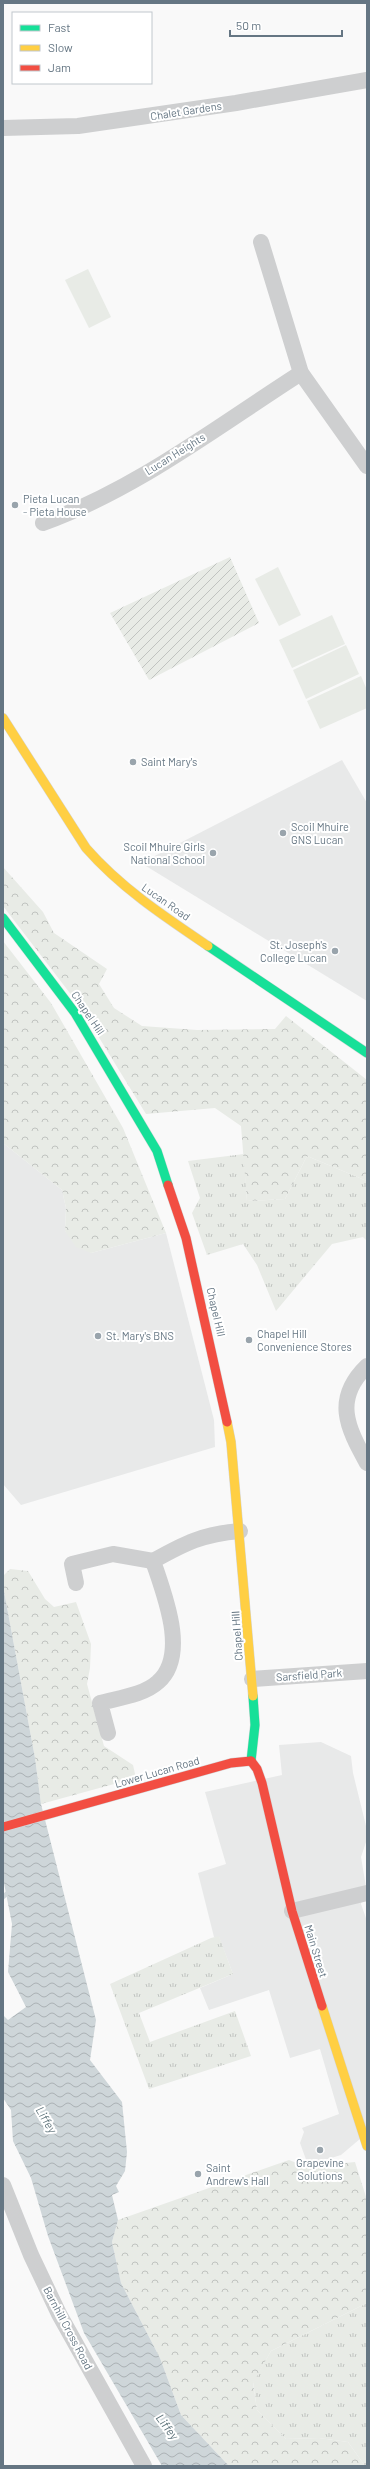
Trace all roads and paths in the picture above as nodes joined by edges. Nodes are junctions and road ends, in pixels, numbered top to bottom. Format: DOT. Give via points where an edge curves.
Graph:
graph roads {
  1 [pos="367,80"];
  2 [pos="3,128"];
  3 [pos="261,242"];
  4 [pos="301,373"];
  5 [pos="367,466"];
  6 [pos="43,523"];
  7 [pos="3,718"];
  8 [pos="3,918"];
  9 [pos="367,1053"];
  10 [pos="367,1366"];
  11 [pos="367,1463"];
  12 [pos="233,1532"];
  13 [pos="153,1562"];
  14 [pos="76,1583"];
  15 [pos="367,1671"];
  16 [pos="252,1679"];
  17 [pos="108,1733"];
  18 [pos="251,1761"];
  19 [pos="3,1827"];
  20 [pos="367,1893"];
  21 [pos="292,1911"];
  22 [pos="367,2146"];
  23 [pos="3,2185"];
  24 [pos="144,2466"];
  1 -- 2 [label="street, Chalet Gardens" via="236,103 78,126"];
  3 -- 4 [label="street"];
  4 -- 5 [label="street"];
  4 -- 6 [label="street, Lucan Heights" via="165,462 88,505"];
  7 -- 9 [label="main road, Lucan Road" via="86,848 125,887"];
  8 -- 12 [label="main road, Chapel Hill" via="75,1013 157,1151 186,1238 232,1442"];
  10 -- 11 [label="street" via="349,1388 346,1402 351,1435"];
  12 -- 13 [label="street" via="211,1534 176,1548"];
  12 -- 16 [label="main road, Chapel Hill"];
  13 -- 14 [label="street" via="113,1554 72,1564"];
  13 -- 17 [label="street" via="172,1620 172,1649 168,1670 158,1682 148,1688 100,1703"];
  15 -- 16 [label="street, Sarsfield Park"];
  16 -- 18 [label="main road, Chapel Hill" via="254,1748"];
  18 -- 19 [label="main road, Lower Lucan Road" via="231,1763"];
  18 -- 21 [label="main road, Main Street" via="262,1783"];
  20 -- 21 [label="street"];
  21 -- 22 [label="main road, Main Street"];
  23 -- 24 [label="street, Barnhill Cross Road" via="31,2255 59,2314"];
}
